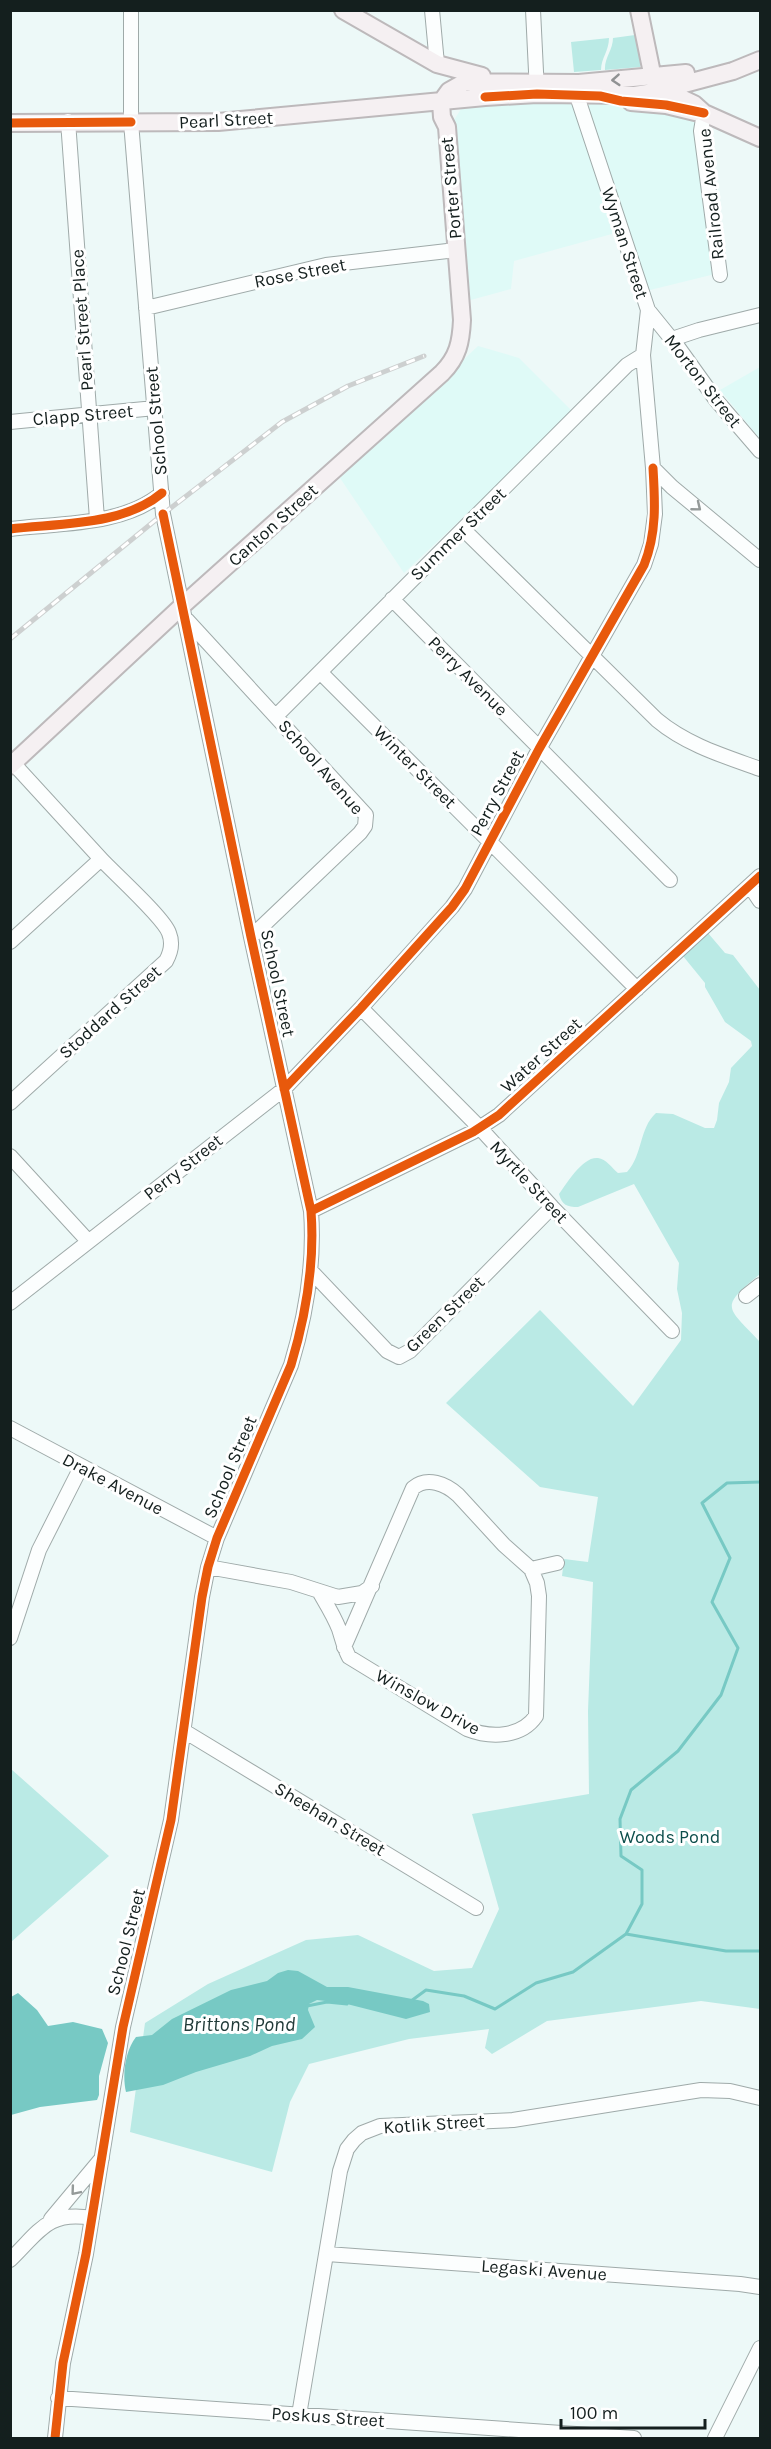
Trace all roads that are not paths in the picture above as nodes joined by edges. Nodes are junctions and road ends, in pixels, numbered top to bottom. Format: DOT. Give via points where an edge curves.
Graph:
graph roads {
  1 [pos="131,10"];
  2 [pos="343,10"];
  3 [pos="432,10"];
  4 [pos="533,10"];
  5 [pos="639,10"];
  6 [pos="759,60"];
  7 [pos="437,64"];
  8 [pos="507,81"];
  9 [pos="536,81"];
  10 [pos="658,83"];
  11 [pos="459,93"];
  12 [pos="577,96"];
  13 [pos="600,96"];
  14 [pos="441,102"];
  15 [pos="705,113"];
  16 [pos="68,121"];
  17 [pos="131,122"];
  18 [pos="10,123"];
  19 [pos="447,127"];
  20 [pos="760,138"];
  21 [pos="456,250"];
  22 [pos="720,276"];
  23 [pos="146,308"];
  24 [pos="648,310"];
  25 [pos="760,315"];
  26 [pos="672,339"];
  27 [pos="643,355"];
  28 [pos="155,408"];
  29 [pos="89,415"];
  30 [pos="10,422"];
  31 [pos="760,452"];
  32 [pos="653,468"];
  33 [pos="162,493"];
  34 [pos="97,519"];
  35 [pos="10,529"];
  36 [pos="463,530"];
  37 [pos="760,560"];
  38 [pos="392,599"];
  39 [pos="184,613"];
  40 [pos="593,657"];
  41 [pos="320,672"];
  42 [pos="276,716"];
  43 [pos="539,749"];
  44 [pos="12,765"];
  45 [pos="760,769"];
  46 [pos="489,842"];
  47 [pos="101,859"];
  48 [pos="760,876"];
  49 [pos="670,880"];
  50 [pos="750,886"];
  51 [pos="760,901"];
  52 [pos="251,937"];
  53 [pos="10,942"];
  54 [pos="637,989"];
  55 [pos="361,1008"];
  56 [pos="284,1089"];
  57 [pos="10,1103"];
  58 [pos="480,1128"];
  59 [pos="10,1156"];
  60 [pos="552,1207"];
  61 [pos="311,1212"];
  62 [pos="88,1241"];
  63 [pos="310,1270"];
  64 [pos="760,1286"];
  65 [pos="746,1296"];
  66 [pos="10,1303"];
  67 [pos="672,1331"];
  68 [pos="10,1428"];
  69 [pos="81,1467"];
  70 [pos="217,1538"];
  71 [pos="557,1563"];
  72 [pos="208,1567"];
  73 [pos="531,1569"];
  74 [pos="372,1586"];
  75 [pos="320,1593"];
  76 [pos="10,1638"];
  77 [pos="344,1647"];
  78 [pos="183,1733"];
  79 [pos="476,1908"];
  80 [pos="760,2098"];
  81 [pos="103,2157"];
  82 [pos="92,2218"];
  83 [pos="46,2225"];
  84 [pos="327,2254"];
  85 [pos="10,2260"];
  86 [pos="760,2287"];
  87 [pos="760,2348"];
  88 [pos="58,2398"];
  89 [pos="299,2415"];
  90 [pos="517,2435"];
  91 [pos="55,2439"];
  92 [pos="634,2439"];
  93 [pos="715,2439"];
  1 -- 17 [label="street, School Street"];
  2 -- 7 [label="main road"];
  3 -- 7 [label="street"];
  4 -- 9 [label="street"];
  5 -- 10 [label="main road"];
  6 -- 10 [label="main road" via="681,74"];
  6 -- 10 [label="main road" via="733,71"];
  7 -- 8 [label="main road"];
  7 -- 11 [label="main road"];
  8 -- 9 [label="main road"];
  8 -- 11 [label="main road" via="465,82"];
  10 -- 9 [label="main road, one-way"];
  9 -- 11 [label="main road" via="485,97"];
  9 -- 12 [label="main road"];
  10 -- 13 [label="main road" via="645,93"];
  10 -- 15 [label="main road"];
  11 -- 14 [label="main road"];
  11 -- 19 [label="main road, Porter Street"];
  12 -- 13 [label="main road"];
  12 -- 24 [label="street, Wyman Street"];
  13 -- 15 [label="main road"];
  14 -- 17 [label="main road, Pearl Street" via="239,121"];
  14 -- 19 [label="main road, Porter Street"];
  15 -- 20 [label="main road"];
  15 -- 22 [label="street, Railroad Avenue" via="701,131"];
  16 -- 17 [label="main road, Pearl Street"];
  16 -- 18 [label="main road, Pearl Street"];
  16 -- 29 [label="street, Pearl Street Place"];
  17 -- 23 [label="street, School Street"];
  19 -- 21 [label="main road, Porter Street"];
  21 -- 23 [label="street, Rose Street" via="326,265"];
  21 -- 39 [label="main road, Canton Street" via="462,326 461,344 451,364"];
  23 -- 28 [label="street, School Street"];
  24 -- 26 [label="street, Morton Street"];
  24 -- 27 [label="street, Wyman Street"];
  25 -- 26 [label="street"];
  26 -- 31 [label="street, Morton Street"];
  27 -- 32 [label="street, Wyman Street"];
  27 -- 36 [label="street, Summer Street" via="627,366"];
  28 -- 29 [label="street, Clapp Street"];
  28 -- 33 [label="street, School Street"];
  29 -- 30 [label="street, Clapp Street"];
  29 -- 34 [label="street, Pearl Street Place"];
  32 -- 37 [label="street, one-way"];
  32 -- 40 [label="street, Perry Street" via="655,514 648,554"];
  33 -- 34 [label="street" via="130,513"];
  33 -- 39 [label="street, School Street"];
  34 -- 35 [label="street"];
  36 -- 38 [label="street, Summer Street"];
  36 -- 40 [label="street"];
  38 -- 41 [label="street, Summer Street"];
  38 -- 43 [label="street, Perry Avenue"];
  39 -- 42 [label="street, School Avenue"];
  39 -- 44 [label="main road, Canton Street"];
  39 -- 52 [label="street, School Street"];
  40 -- 43 [label="street, Perry Street"];
  40 -- 45 [label="street" via="662,725 710,751"];
  41 -- 42 [label="street, Summer Street"];
  41 -- 46 [label="street, Winter Street"];
  42 -- 52 [label="street, School Avenue" via="367,820 360,833"];
  43 -- 46 [label="street, Perry Street"];
  43 -- 49 [label="street, Perry Avenue"];
  44 -- 47 [label="street"];
  46 -- 54 [label="street, Winter Street"];
  46 -- 55 [label="street, Perry Street" via="452,907"];
  47 -- 53 [label="street"];
  47 -- 57 [label="street, Stoddard Street" via="166,927 172,944 170,953 166,961"];
  48 -- 50 [label="street, Water Street"];
  50 -- 51 [label="street"];
  50 -- 54 [label="street, Water Street"];
  52 -- 56 [label="street, School Street"];
  54 -- 58 [label="street, Water Street" via="509,1107"];
  55 -- 56 [label="street, Perry Street"];
  55 -- 58 [label="street, Myrtle Street"];
  56 -- 61 [label="street, School Street"];
  56 -- 62 [label="street, Perry Street"];
  58 -- 60 [label="street, Myrtle Street"];
  58 -- 61 [label="street, Water Street"];
  59 -- 62 [label="street"];
  60 -- 63 [label="street, Green Street" via="410,1352 399,1357 387,1351"];
  60 -- 67 [label="street, Myrtle Street"];
  61 -- 63 [label="street, School Street"];
  62 -- 66 [label="street, Perry Street"];
  63 -- 70 [label="street, School Street" via="291,1365"];
  64 -- 65 [label="street"];
  68 -- 69 [label="street, Drake Avenue"];
  69 -- 70 [label="street, Drake Avenue"];
  69 -- 76 [label="street" via="39,1550"];
  70 -- 72 [label="street, School Street"];
  71 -- 73 [label="street"];
  72 -- 75 [label="street" via="291,1582"];
  72 -- 78 [label="street, School Street"];
  73 -- 74 [label="street" via="453,1491 422,1481 413,1488"];
  73 -- 77 [label="street, Winslow Drive" via="539,1596 538,1710 526,1728 489,1735 467,1729 355,1662"];
  74 -- 75 [label="street" via="351,1596"];
  74 -- 77 [label="street"];
  75 -- 77 [label="street, Winslow Drive" via="334,1616"];
  78 -- 79 [label="street, Sheehan Street"];
  78 -- 81 [label="street, School Street" via="171,1820 123,2027"];
  80 -- 84 [label="street, Kotlik Street" via="701,2090 538,2117 370,2129 354,2140 343,2159"];
  81 -- 82 [label="street, School Street"];
  81 -- 83 [label="street, one-way"];
  82 -- 83 [label="street" via="68,2215"];
  82 -- 88 [label="street, School Street"];
  83 -- 85 [label="street"];
  84 -- 86 [label="street, Legaski Avenue"];
  84 -- 89 [label="street, Kotlik Street"];
  87 -- 93 [label="street"];
  88 -- 89 [label="street, Poskus Street"];
  88 -- 91 [label="street, School Street"];
  89 -- 90 [label="street, Poskus Street"];
  90 -- 92 [label="street, Poskus Street"];
}
